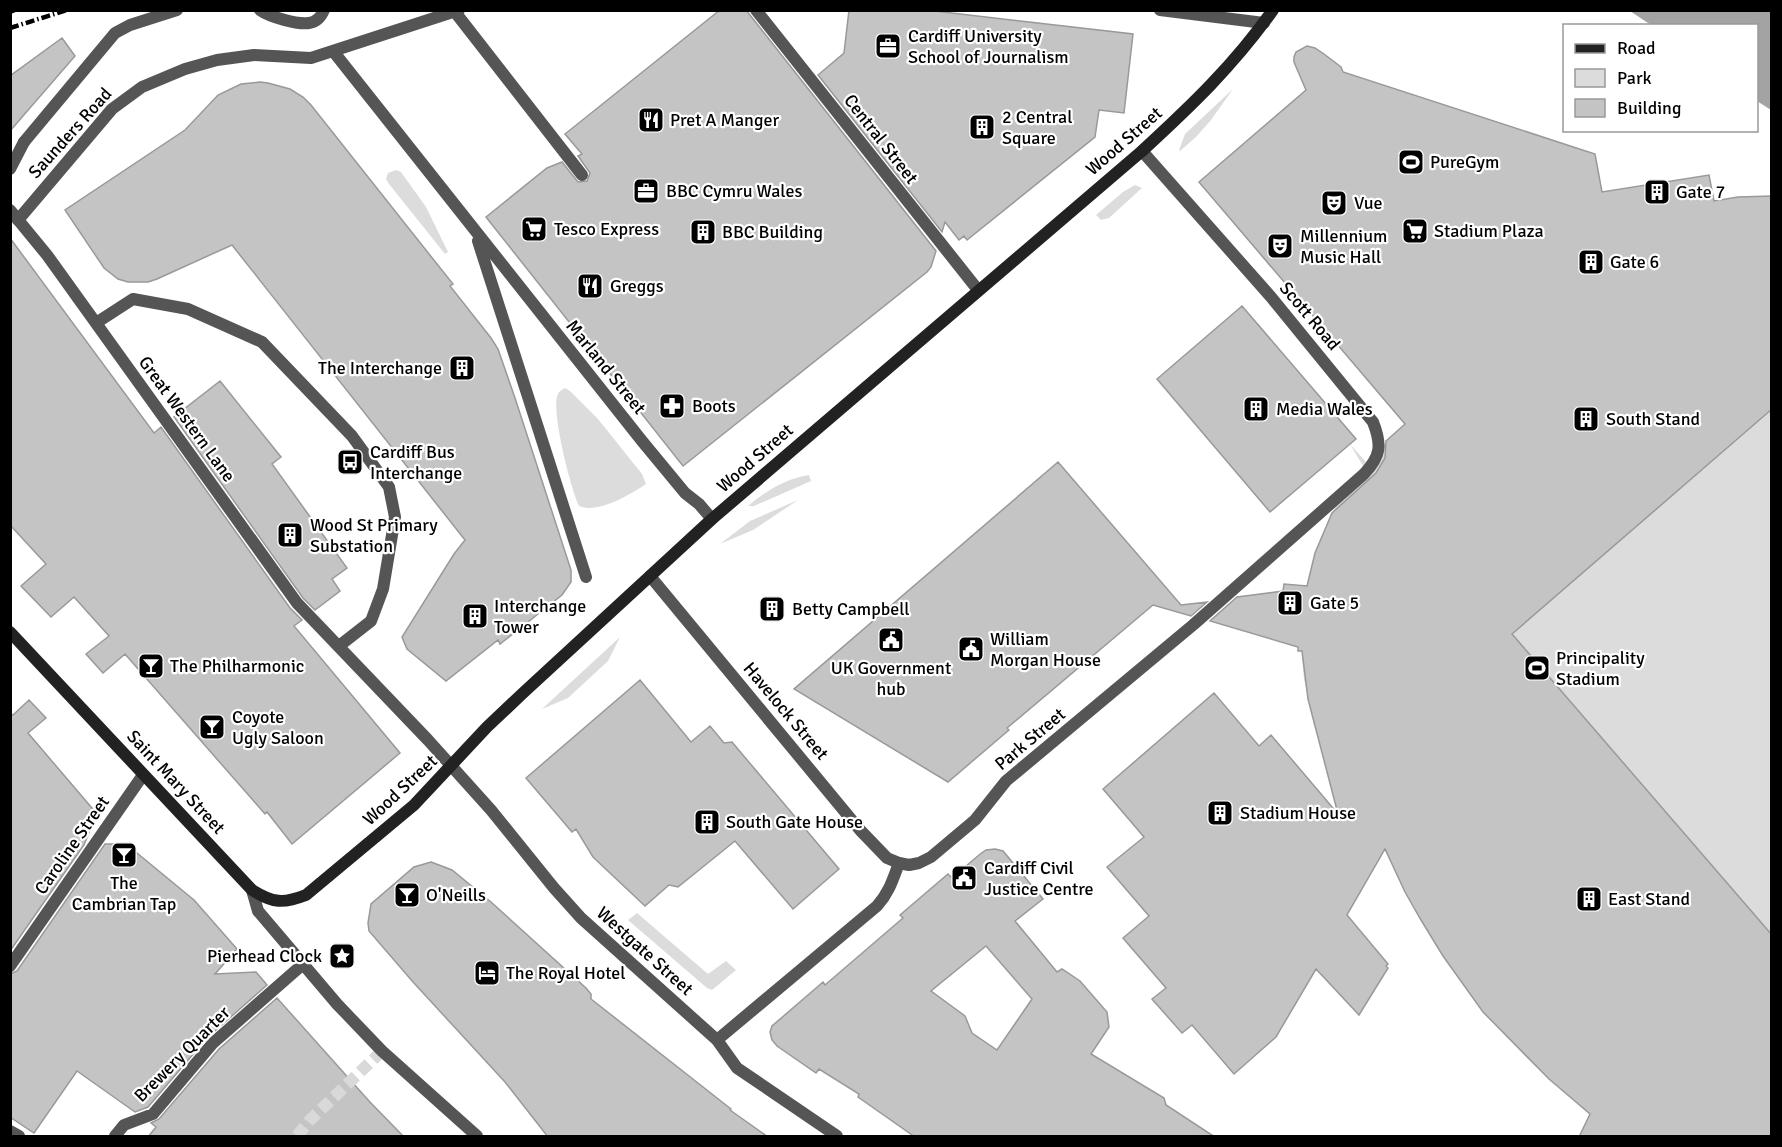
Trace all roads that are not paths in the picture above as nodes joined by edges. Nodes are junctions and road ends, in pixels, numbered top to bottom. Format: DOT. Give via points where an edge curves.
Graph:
graph roads {
  1 [pos="177,10"];
  2 [pos="260,10"];
  3 [pos="324,10"];
  4 [pos="756,10"];
  5 [pos="1160,10"];
  6 [pos="1273,10"];
  7 [pos="457,11"];
  8 [pos="1264,23"];
  9 [pos="333,51"];
  10 [pos="1142,151"];
  11 [pos="10,169"];
  12 [pos="582,175"];
  13 [pos="14,215"];
  14 [pos="476,233"];
  15 [pos="978,290"];
  16 [pos="96,323"];
  17 [pos="1376,462"];
  18 [pos="712,519"];
  19 [pos="650,576"];
  20 [pos="586,577"];
  21 [pos="10,632"];
  22 [pos="339,646"];
  23 [pos="452,766"];
  24 [pos="143,775"];
  25 [pos="899,863"];
  26 [pos="252,890"];
  27 [pos="302,965"];
  28 [pos="10,966"];
  29 [pos="717,1040"];
  30 [pos="10,1131"];
  31 [pos="19,1137"];
  32 [pos="115,1137"];
  33 [pos="477,1137"];
  34 [pos="837,1137"];
  1 -- 11 [label="street, Saunders Road" via="115,33 24,142"];
  2 -- 3 [label="street" via="309,23 320,18"];
  4 -- 15 [label="street, Central Street"];
  5 -- 8 [label="street"];
  6 -- 8 [label="street, Wood Street"];
  7 -- 9 [label="street, Saunders Road"];
  7 -- 12 [label="street"];
  8 -- 10 [label="street, Wood Street" via="1234,62"];
  9 -- 13 [label="street, Saunders Road" via="311,58 254,55 217,60 142,87 112,109"];
  9 -- 14 [label="street, Marland Street"];
  10 -- 15 [label="street, Wood Street"];
  10 -- 17 [label="street, Scott Road" via="1271,297 1373,422 1380,439"];
  13 -- 16 [label="street, Great Western Lane"];
  14 -- 18 [label="street, Marland Street" via="642,441"];
  14 -- 20 [label="street, Marland Street"];
  15 -- 18 [label="street, Wood Street"];
  16 -- 22 [label="street, Great Western Lane" via="297,603"];
  16 -- 22 [label="street" via="133,299 188,309 262,342 358,445 389,487 395,517 383,589 371,621"];
  17 -- 25 [label="street, Park Street" via="1194,625 1006,781 975,820 931,857 909,865"];
  18 -- 19 [label="street, Wood Street"];
  19 -- 23 [label="street, Wood Street" via="514,701"];
  19 -- 25 [label="street, Havelock Street" via="860,830 882,853"];
  21 -- 24 [label="street, Saint Mary Street"];
  22 -- 23 [label="street, Great Western Lane"];
  23 -- 26 [label="street, Wood Street" via="414,805 306,895 287,902 274,901"];
  23 -- 29 [label="street, Westgate Street" via="581,918"];
  24 -- 26 [label="street, Saint Mary Street"];
  24 -- 28 [label="street, Caroline Street"];
  25 -- 29 [label="street" via="891,887 877,906"];
  26 -- 27 [label="street, Saint Mary Street" via="258,911"];
  27 -- 32 [label="street, Brewery Quarter" via="213,1043 153,1114 124,1125"];
  27 -- 33 [label="street, Saint Mary Street" via="381,1051"];
  29 -- 34 [label="street, Westgate Street" via="737,1068"];
  30 -- 31 [label="street"];
}
